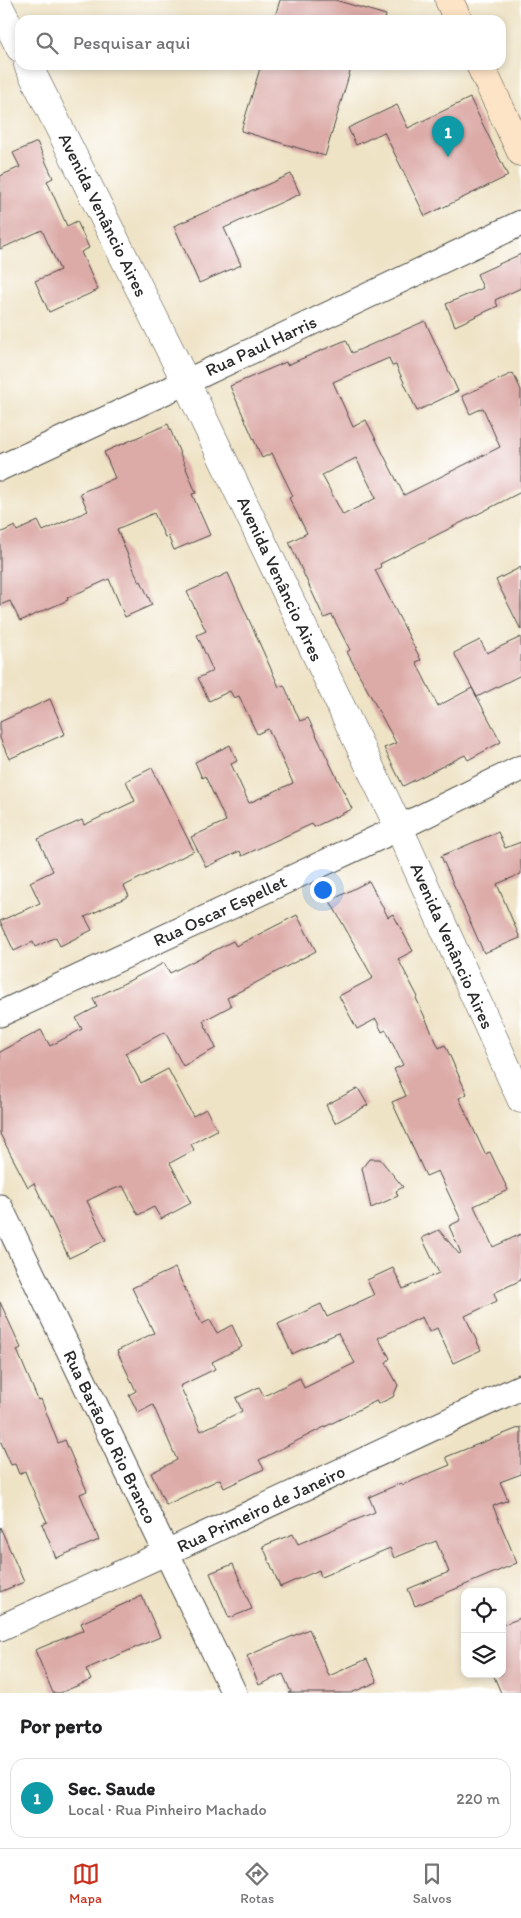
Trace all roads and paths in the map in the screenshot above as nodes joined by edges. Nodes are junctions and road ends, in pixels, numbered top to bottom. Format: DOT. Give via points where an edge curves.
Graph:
graph roads {
  1 [pos="449,0"];
  2 [pos="0,8"];
  3 [pos="456,15"];
  4 [pos="15,38"];
  5 [pos="30,70"];
  6 [pos="482,70"];
  7 [pos="521,152"];
  8 [pos="521,224"];
  9 [pos="186,382"];
  10 [pos="0,468"];
  11 [pos="521,768"];
  12 [pos="399,828"];
  13 [pos="0,1014"];
  14 [pos="521,1099"];
  15 [pos="0,1207"];
  16 [pos="521,1387"];
  17 [pos="165,1553"];
  18 [pos="0,1628"];
  19 [pos="234,1693"];
  1 -- 3 [label="main road"];
  2 -- 4 [label="street"];
  5 -- 9 [label="street, Avenida Venâncio Aires"];
  6 -- 7 [label="main road"];
  8 -- 9 [label="street, Rua Paul Harris"];
  9 -- 10 [label="street, Rua Paul Harris"];
  9 -- 12 [label="street, Avenida Venâncio Aires"];
  11 -- 12 [label="street, Rua Oscar Espellet"];
  12 -- 13 [label="street, Rua Oscar Espellet"];
  12 -- 14 [label="street, Avenida Venâncio Aires"];
  15 -- 17 [label="street, Rua Barão do Rio Branco"];
  16 -- 17 [label="street, Rua Primeiro de Janeiro"];
  17 -- 18 [label="street, Rua Primeiro de Janeiro"];
  17 -- 19 [label="street, Rua Barão do Rio Branco"];
}
